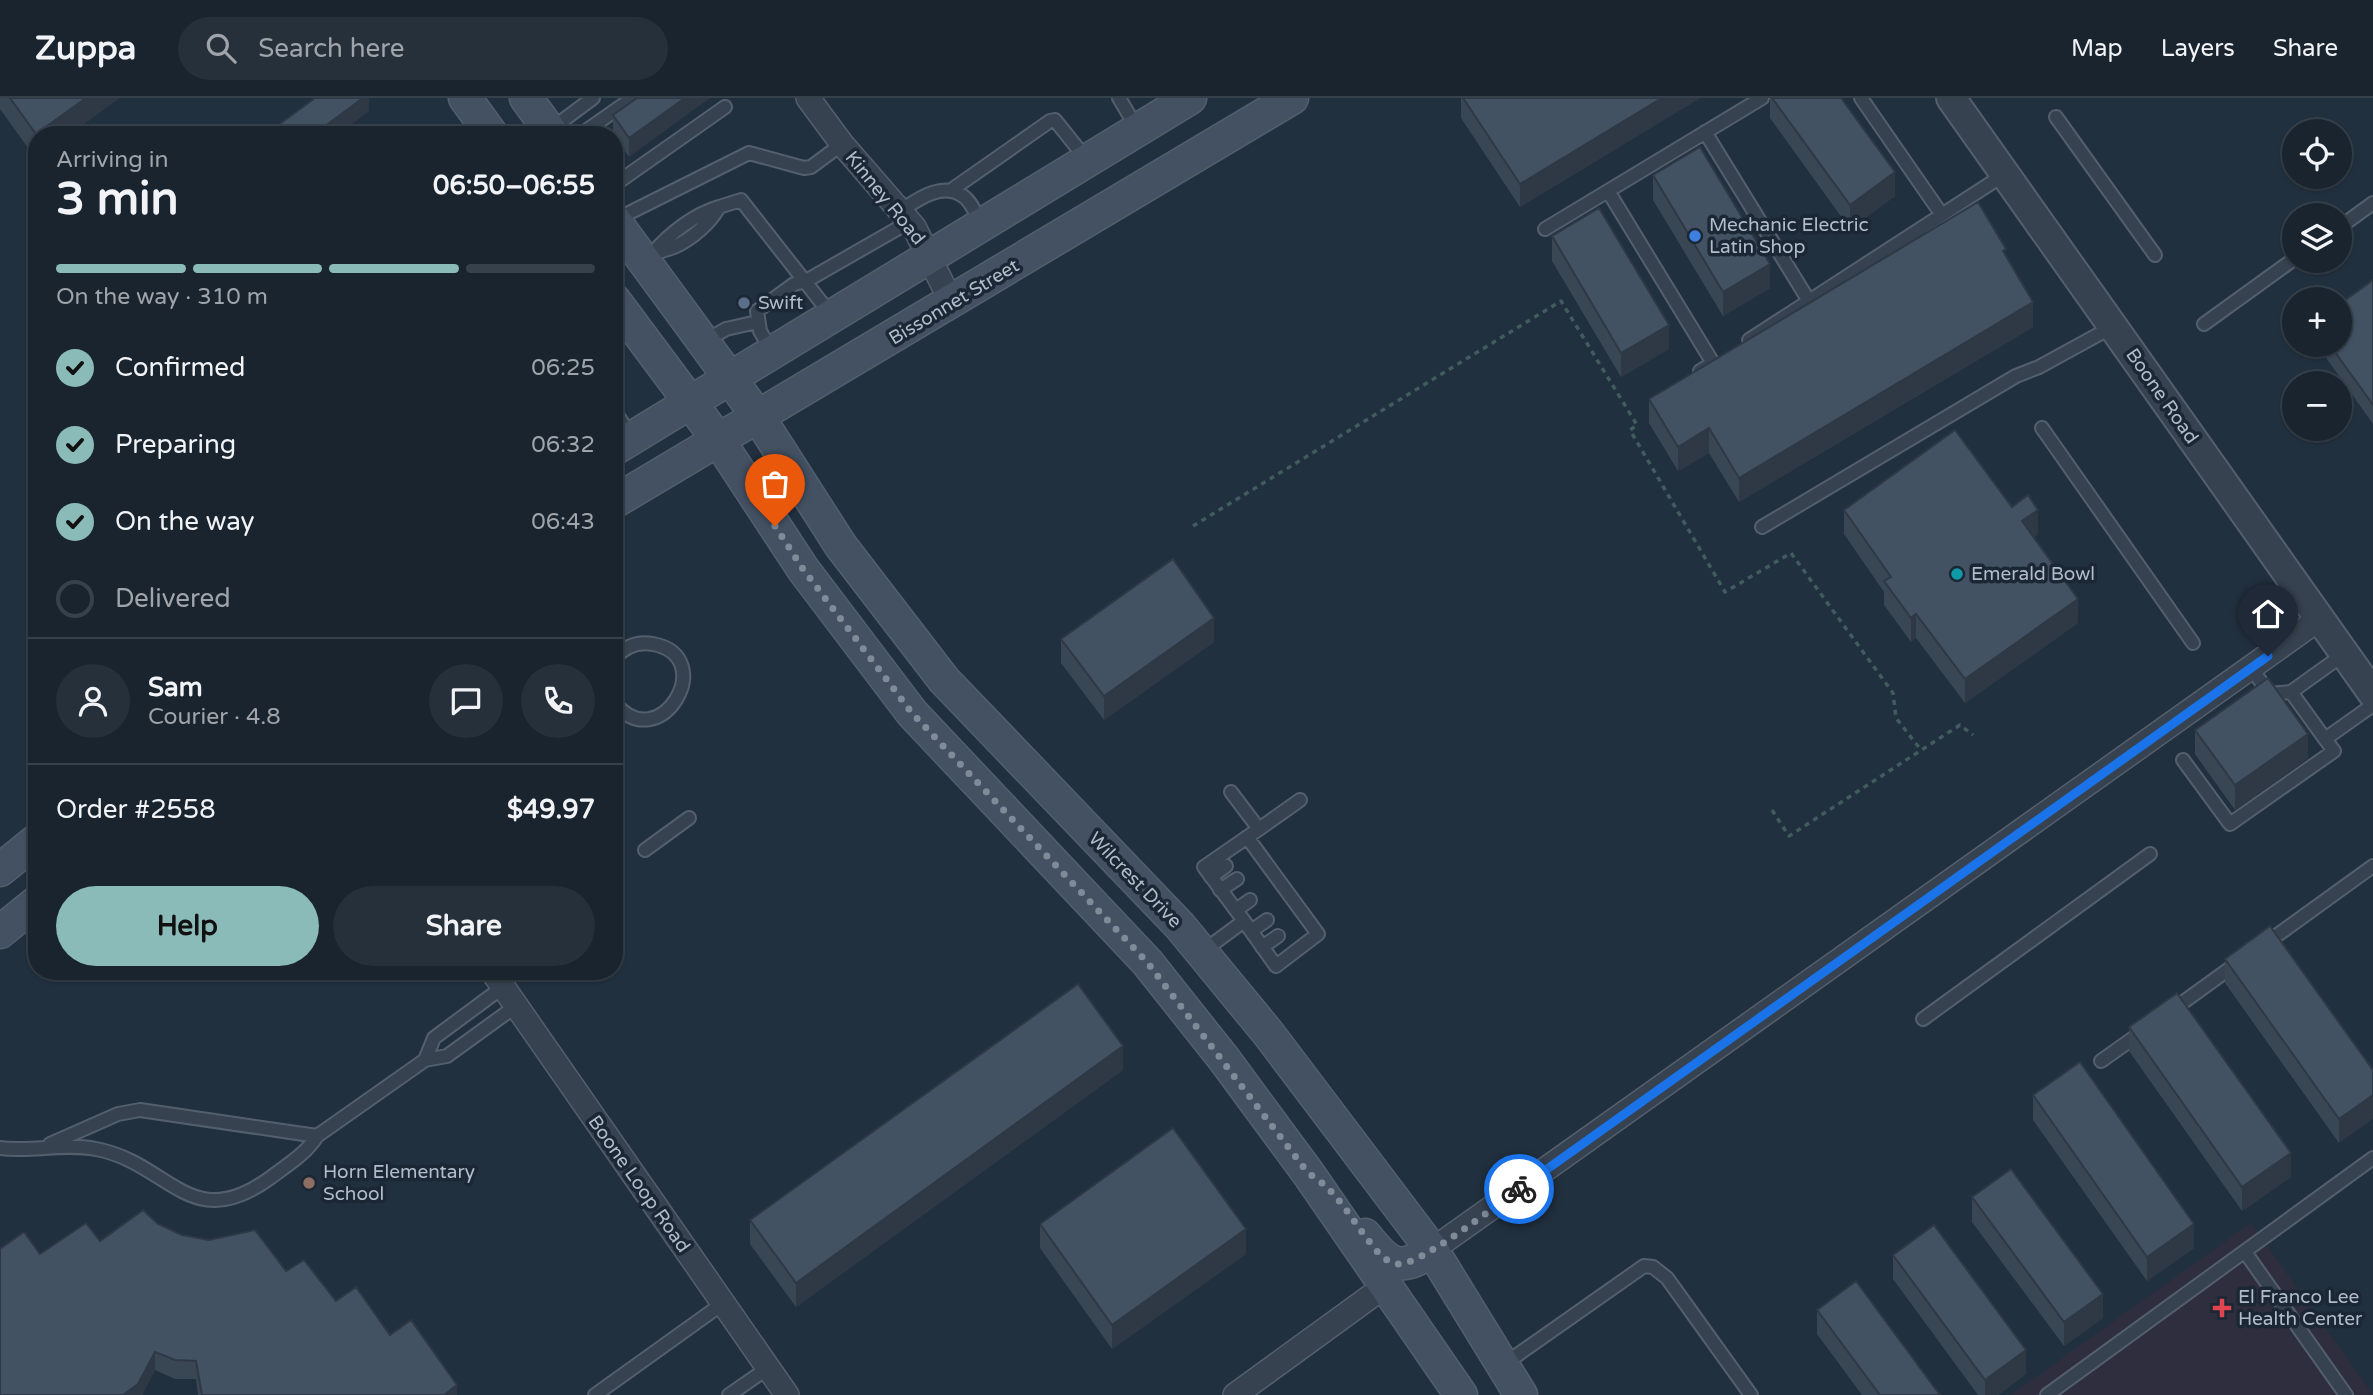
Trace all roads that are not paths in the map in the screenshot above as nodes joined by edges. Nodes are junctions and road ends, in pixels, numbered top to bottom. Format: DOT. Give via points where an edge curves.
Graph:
graph roads {
  1 [pos="465,98"];
  2 [pos="526,98"];
  3 [pos="593,98"];
  4 [pos="633,98"];
  5 [pos="808,98"];
  6 [pos="1119,98"];
  7 [pos="1190,98"];
  8 [pos="1292,98"];
  9 [pos="1762,98"];
  10 [pos="1861,98"];
  11 [pos="1951,98"];
  12 [pos="725,107"];
  13 [pos="2056,117"];
  14 [pos="485,126"];
  15 [pos="558,126"];
  16 [pos="568,126"];
  17 [pos="574,126"];
  18 [pos="1705,132"];
  19 [pos="1127,136"];
  20 [pos="842,144"];
  21 [pos="1088,160"];
  22 [pos="2005,174"];
  23 [pos="623,179"];
  24 [pos="1142,188"];
  25 [pos="950,191"];
  26 [pos="1608,191"];
  27 [pos="2373,203"];
  28 [pos="1942,215"];
  29 [pos="623,216"];
  30 [pos="905,217"];
  31 [pos="2352,218"];
  32 [pos="982,224"];
  33 [pos="1545,229"];
  34 [pos="623,230"];
  35 [pos="2155,255"];
  36 [pos="648,256"];
  37 [pos="930,256"];
  38 [pos="2282,269"];
  39 [pos="806,281"];
  40 [pos="1810,301"];
  41 [pos="952,303"];
  42 [pos="623,316"];
  43 [pos="833,317"];
  44 [pos="757,322"];
  45 [pos="2204,324"];
  46 [pos="2112,327"];
  47 [pos="702,343"];
  48 [pos="773,354"];
  49 [pos="1724,356"];
  50 [pos="1689,377"];
  51 [pos="730,381"];
  52 [pos="691,403"];
  53 [pos="759,418"];
  54 [pos="2042,428"];
  55 [pos="719,441"];
  56 [pos="623,444"];
  57 [pos="623,497"];
  58 [pos="1762,527"];
  59 [pos="2319,619"];
  60 [pos="2193,643"];
  61 [pos="623,652"];
  62 [pos="2344,654"];
  63 [pos="2251,668"];
  64 [pos="944,680"];
  65 [pos="2291,692"];
  66 [pos="2373,694"];
  67 [pos="2373,705"];
  68 [pos="623,710"];
  69 [pos="912,713"];
  70 [pos="2325,740"];
  71 [pos="2183,760"];
  72 [pos="1231,792"];
  73 [pos="1300,800"];
  74 [pos="689,818"];
  75 [pos="1259,829"];
  76 [pos="1248,845"];
  77 [pos="28,847"];
  78 [pos="645,850"];
  79 [pos="2150,854"];
  80 [pos="1114,858"];
  81 [pos="1226,866"];
  82 [pos="2373,866"];
  83 [pos="0,870"];
  84 [pos="1062,871"];
  85 [pos="1211,877"];
  86 [pos="1237,879"];
  87 [pos="1220,890"];
  88 [pos="1251,900"];
  89 [pos="28,909"];
  90 [pos="1267,920"];
  91 [pos="1243,921"];
  92 [pos="0,932"];
  93 [pos="1278,936"];
  94 [pos="1262,947"];
  95 [pos="1202,952"];
  96 [pos="496,980"];
  97 [pos="498,980"];
  98 [pos="516,1006"];
  99 [pos="1923,1019"];
  100 [pos="1268,1033"];
  101 [pos="1224,1059"];
  102 [pos="425,1060"];
  103 [pos="2101,1061"];
  104 [pos="317,1136"];
  105 [pos="46,1145"];
  106 [pos="0,1148"];
  107 [pos="2373,1158"];
  108 [pos="1308,1173"];
  109 [pos="1432,1250"];
  110 [pos="2245,1252"];
  111 [pos="1385,1286"];
  112 [pos="722,1304"];
  113 [pos="1503,1365"];
  114 [pos="768,1368"];
  115 [pos="595,1395"];
  116 [pos="729,1395"];
  117 [pos="787,1395"];
  118 [pos="1235,1395"];
  119 [pos="1461,1395"];
  120 [pos="1521,1395"];
  121 [pos="1751,1395"];
  122 [pos="2047,1395"];
  123 [pos="2346,1395"];
  1 -- 14 [label="main road"];
  2 -- 15 [label="main road"];
  3 -- 16 [label="lane"];
  4 -- 17 [label="lane"];
  5 -- 20 [label="street, Kinney Road"];
  6 -- 19 [label="lane"];
  7 -- 19 [label="main road"];
  8 -- 24 [label="main road, Bissonnet Street"];
  9 -- 18 [label="lane"];
  10 -- 28 [label="lane"];
  11 -- 22 [label="street, Boone Road"];
  12 -- 23 [label="lane"];
  13 -- 35 [label="lane"];
  18 -- 26 [label="lane"];
  18 -- 40 [label="lane"];
  19 -- 21 [label="main road"];
  19 -- 24 [label="main road"];
  20 -- 29 [label="lane" via="804,168 749,153"];
  20 -- 30 [label="street, Kinney Road"];
  21 -- 25 [label="lane" via="1055,120 1050,121"];
  21 -- 32 [label="main road"];
  22 -- 28 [label="lane"];
  22 -- 46 [label="street, Boone Road"];
  24 -- 41 [label="main road, Bissonnet Street"];
  25 -- 30 [label="lane" via="927,193"];
  25 -- 32 [label="lane" via="964,196"];
  26 -- 33 [label="lane"];
  26 -- 49 [label="lane"];
  27 -- 31 [label="lane"];
  28 -- 40 [label="lane"];
  30 -- 37 [label="street, Kinney Road"];
  30 -- 39 [label="lane"];
  32 -- 37 [label="main road"];
  34 -- 36 [label="main road, Wilcrest Drive"];
  36 -- 39 [label="lane" via="678,245 712,220 719,207 741,200"];
  36 -- 47 [label="main road, Wilcrest Drive"];
  37 -- 41 [label="street, Kinney Road"];
  37 -- 43 [label="main road"];
  38 -- 45 [label="lane"];
  39 -- 43 [label="lane"];
  39 -- 44 [label="lane" via="794,284 757,311"];
  40 -- 49 [label="lane"];
  41 -- 53 [label="main road, Bissonnet Street"];
  42 -- 52 [label="main road"];
  43 -- 48 [label="main road"];
  44 -- 47 [label="lane" via="726,329"];
  44 -- 48 [label="lane"];
  46 -- 58 [label="lane" via="2016,376"];
  46 -- 59 [label="street, Boone Road"];
  47 -- 51 [label="main road, Wilcrest Drive"];
  48 -- 51 [label="main road"];
  49 -- 50 [label="lane"];
  51 -- 52 [label="main road"];
  51 -- 53 [label="main road, Wilcrest Drive"];
  52 -- 55 [label="main road"];
  52 -- 56 [label="main road"];
  53 -- 55 [label="main road, Bissonnet Street"];
  53 -- 64 [label="main road, Wilcrest Drive" via="841,545"];
  54 -- 60 [label="lane"];
  55 -- 57 [label="main road, Bissonnet Street"];
  55 -- 69 [label="main road" via="803,569"];
  59 -- 62 [label="street, Boone Road"];
  59 -- 63 [label="street"];
  61 -- 68 [label="lane" via="630,646 656,644 676,659 683,682 675,705 654,718 630,716"];
  62 -- 65 [label="lane"];
  62 -- 66 [label="street, Boone Road"];
  63 -- 65 [label="lane" via="2270,694"];
  63 -- 109 [label="street"];
  64 -- 69 [label="main road"];
  64 -- 80 [label="main road, Wilcrest Drive"];
  65 -- 70 [label="lane"];
  67 -- 70 [label="lane"];
  69 -- 84 [label="main road"];
  70 -- 71 [label="lane" via="2334,751 2230,824"];
  72 -- 75 [label="lane"];
  73 -- 75 [label="lane"];
  74 -- 78 [label="lane"];
  75 -- 76 [label="lane"];
  76 -- 85 [label="lane" via="1204,867"];
  76 -- 94 [label="lane" via="1300,920 1318,934 1276,966"];
  77 -- 83 [label="main road"];
  79 -- 99 [label="lane"];
  80 -- 84 [label="main road"];
  80 -- 95 [label="main road, Wilcrest Drive"];
  81 -- 85 [label="lane"];
  82 -- 103 [label="lane"];
  84 -- 101 [label="main road" via="1147,962"];
  85 -- 87 [label="lane"];
  86 -- 87 [label="lane"];
  87 -- 91 [label="lane"];
  88 -- 91 [label="lane"];
  89 -- 92 [label="main road"];
  90 -- 91 [label="lane"];
  91 -- 94 [label="lane"];
  91 -- 95 [label="lane"];
  93 -- 94 [label="lane"];
  95 -- 100 [label="main road, Wilcrest Drive"];
  96 -- 102 [label="lane" via="434,1038"];
  97 -- 98 [label="street, Boone Loop Road"];
  98 -- 102 [label="lane" via="447,1056"];
  98 -- 112 [label="street, Boone Loop Road"];
  100 -- 101 [label="main road"];
  100 -- 109 [label="main road, Wilcrest Drive"];
  101 -- 108 [label="main road"];
  102 -- 104 [label="lane"];
  104 -- 105 [label="lane" via="140,1110 118,1114"];
  104 -- 105 [label="lane" via="307,1151 249,1193 228,1201 189,1196 133,1160 95,1149"];
  105 -- 106 [label="lane"];
  107 -- 110 [label="lane"];
  108 -- 109 [label="main road" via="1328,1187 1382,1257 1406,1264"];
  108 -- 111 [label="main road"];
  109 -- 113 [label="main road, Wilcrest Drive"];
  110 -- 122 [label="lane"];
  110 -- 123 [label="lane"];
  111 -- 118 [label="street"];
  111 -- 119 [label="main road"];
  112 -- 114 [label="street, Boone Loop Road"];
  112 -- 115 [label="lane"];
  113 -- 120 [label="main road, Wilcrest Drive"];
  113 -- 121 [label="lane" via="1644,1266 1653,1267 1667,1278"];
  114 -- 116 [label="lane"];
  114 -- 117 [label="street, Boone Loop Road"];
}
